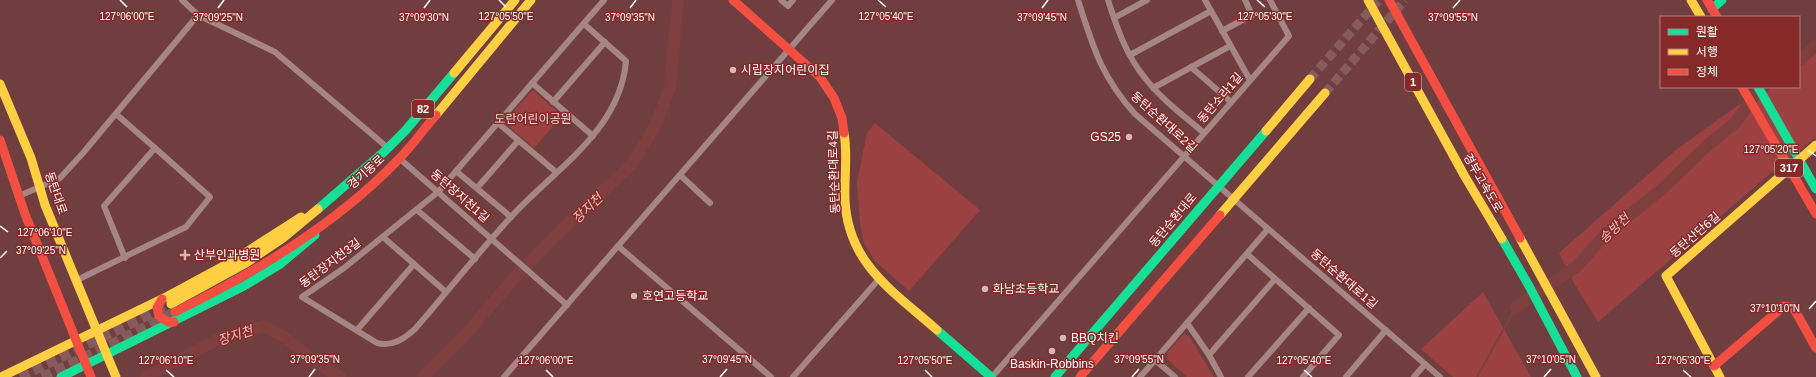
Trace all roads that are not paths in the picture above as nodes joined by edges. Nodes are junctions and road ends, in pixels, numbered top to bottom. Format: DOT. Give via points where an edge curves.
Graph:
graph roads {
  1 [pos="182,0"];
  2 [pos="515,0"];
  3 [pos="531,0"];
  4 [pos="604,0"];
  5 [pos="734,0"];
  6 [pos="781,0"];
  7 [pos="793,0"];
  8 [pos="832,0"];
  9 [pos="1078,0"];
  10 [pos="1108,0"];
  11 [pos="1147,0"];
  12 [pos="1205,0"];
  13 [pos="1245,0"];
  14 [pos="1270,0"];
  15 [pos="1368,0"];
  16 [pos="1389,0"];
  17 [pos="1691,0"];
  18 [pos="1707,0"];
  19 [pos="1722,0"];
  20 [pos="1211,11"];
  21 [pos="1714,13"];
  22 [pos="198,15"];
  23 [pos="1700,16"];
  24 [pos="1114,18"];
  25 [pos="584,24"];
  26 [pos="1222,31"];
  27 [pos="604,42"];
  28 [pos="1230,46"];
  29 [pos="789,49"];
  30 [pos="1130,55"];
  31 [pos="1191,67"];
  32 [pos="1310,79"];
  33 [pos="1250,80"];
  34 [pos="532,83"];
  35 [pos="0,84"];
  36 [pos="1153,88"];
  37 [pos="1759,88"];
  38 [pos="1744,90"];
  39 [pos="1324,93"];
  40 [pos="553,102"];
  41 [pos="1231,102"];
  42 [pos="116,114"];
  43 [pos="498,123"];
  44 [pos="1204,134"];
  45 [pos="593,136"];
  46 [pos="0,140"];
  47 [pos="518,140"];
  48 [pos="1816,145"];
  49 [pos="154,148"];
  50 [pos="388,148"];
  51 [pos="1184,156"];
  52 [pos="400,158"];
  53 [pos="1799,160"];
  54 [pos="1790,169"];
  55 [pos="456,171"];
  56 [pos="556,172"];
  57 [pos="680,175"];
  58 [pos="40,186"];
  59 [pos="1219,186"];
  60 [pos="477,188"];
  61 [pos="1816,189"];
  62 [pos="438,192"];
  63 [pos="19,196"];
  64 [pos="1234,198"];
  65 [pos="710,203"];
  66 [pos="348,204"];
  67 [pos="417,210"];
  68 [pos="1816,214"];
  69 [pos="511,216"];
  70 [pos="1268,229"];
  71 [pos="383,237"];
  72 [pos="491,239"];
  73 [pos="618,246"];
  74 [pos="1247,254"];
  75 [pos="125,258"];
  76 [pos="474,259"];
  77 [pos="414,264"];
  78 [pos="879,279"];
  79 [pos="1275,279"];
  80 [pos="77,280"];
  81 [pos="446,292"];
  82 [pos="169,305"];
  83 [pos="567,305"];
  84 [pos="1309,308"];
  85 [pos="174,322"];
  86 [pos="1187,323"];
  87 [pos="357,330"];
  88 [pos="1386,330"];
  89 [pos="97,331"];
  90 [pos="1095,331"];
  91 [pos="76,341"];
  92 [pos="1816,348"];
  93 [pos="1209,355"];
  94 [pos="108,356"];
  95 [pos="1155,360"];
  96 [pos="1425,364"];
  97 [pos="86,365"];
  98 [pos="1714,366"];
  99 [pos="115,373"];
  100 [pos="15,375"];
  101 [pos="1,377"];
  102 [pos="62,377"];
  103 [pos="91,377"];
  104 [pos="504,377"];
  105 [pos="771,377"];
  106 [pos="793,377"];
  107 [pos="992,377"];
  108 [pos="1056,377"];
  109 [pos="1061,377"];
  110 [pos="1080,377"];
  111 [pos="1140,377"];
  112 [pos="1175,377"];
  113 [pos="1221,377"];
  114 [pos="1248,377"];
  115 [pos="1303,377"];
  116 [pos="1346,377"];
  117 [pos="1414,377"];
  118 [pos="1440,377"];
  119 [pos="1577,377"];
  120 [pos="1596,377"];
  121 [pos="1720,377"];
  1 -- 22 [label="street"];
  2 -- 50 [label="main road, 경기동로 / 82"];
  3 -- 52 [label="main road, 경기동로 / 82"];
  4 -- 25 [label="street, 동탄장지천3길"];
  5 -- 29 [label="main road, 동탄순환대로4길"];
  6 -- 7 [label="street" via="788,6"];
  8 -- 29 [label="street"];
  9 -- 51 [label="street, 동탄순환대로2길" via="1099,62 1117,94 1135,114"];
  10 -- 24 [label="street, 동탄소라1길"];
  11 -- 24 [label="street"];
  12 -- 20 [label="street"];
  13 -- 26 [label="street" via="1252,14"];
  14 -- 33 [label="street, 동탄소라1길" via="1289,36"];
  15 -- 119 [label="main road, 경부고속도로 / 1" via="1464,175 1529,286"];
  16 -- 120 [label="main road, 경부고속도로 / 1"];
  17 -- 23 [label="main road"];
  18 -- 21 [label="main road"];
  19 -- 21 [label="main road"];
  20 -- 26 [label="street"];
  20 -- 30 [label="street"];
  22 -- 42 [label="street"];
  22 -- 50 [label="street" via="275,52"];
  24 -- 30 [label="street, 동탄소라1길"];
  25 -- 27 [label="street, 동탄장지천3길"];
  25 -- 34 [label="street, 동탄장지천3길"];
  26 -- 28 [label="street"];
  27 -- 40 [label="street"];
  27 -- 45 [label="street, 동탄장지천3길" via="626,61 626,72 608,115"];
  28 -- 31 [label="street"];
  28 -- 33 [label="street"];
  29 -- 57 [label="street"];
  29 -- 78 [label="main road, 동탄순환대로4길" via="820,77 838,102 846,138 846,210 849,228 855,245"];
  30 -- 36 [label="street, 동탄소라1길"];
  31 -- 36 [label="street"];
  31 -- 41 [label="street"];
  32 -- 59 [label="main road, 동탄순환대로"];
  33 -- 41 [label="street, 동탄소라1길"];
  34 -- 40 [label="street"];
  34 -- 43 [label="street, 동탄장지천3길"];
  35 -- 58 [label="main road, 동탄대로"];
  36 -- 44 [label="street, 동탄소라1길"];
  37 -- 53 [label="main road, 317"];
  38 -- 54 [label="main road, 317"];
  39 -- 64 [label="main road"];
  40 -- 45 [label="street"];
  41 -- 44 [label="street, 동탄소라1길"];
  42 -- 49 [label="street"];
  42 -- 58 [label="street" via="60,178"];
  43 -- 47 [label="street"];
  43 -- 55 [label="street, 동탄장지천3길"];
  44 -- 51 [label="street"];
  45 -- 56 [label="street, 동탄장지천3길"];
  46 -- 63 [label="main road"];
  47 -- 56 [label="street"];
  47 -- 60 [label="street"];
  48 -- 53 [label="main road, 동탄산단6길"];
  49 -- 75 [label="street" via="104,206"];
  49 -- 75 [label="street" via="210,197 186,227"];
  50 -- 82 [label="main road, 경기동로 / 82" via="320,207 287,225"];
  51 -- 59 [label="street, 동탄순환대로2길"];
  51 -- 107 [label="street"];
  52 -- 62 [label="street, 동탄장지천1길"];
  52 -- 66 [label="main road, 경기동로 / 82"];
  53 -- 54 [label="main road, 동탄산단6길"];
  53 -- 61 [label="main road, 317"];
  54 -- 68 [label="main road, 317"];
  54 -- 98 [label="main road, 동탄산단6길" via="1666,276"];
  55 -- 60 [label="street"];
  55 -- 62 [label="street, 동탄장지천3길"];
  56 -- 69 [label="street, 동탄장지천3길"];
  57 -- 65 [label="street"];
  57 -- 73 [label="street"];
  58 -- 63 [label="street"];
  58 -- 80 [label="main road, 동탄대로" via="45,205"];
  59 -- 64 [label="street, 동탄순환대로2길"];
  59 -- 90 [label="main road, 동탄순환대로"];
  60 -- 69 [label="street"];
  62 -- 67 [label="street, 동탄장지천3길"];
  62 -- 72 [label="street, 동탄장지천1길"];
  63 -- 91 [label="main road"];
  64 -- 70 [label="street, 동탄순환대로1길"];
  64 -- 110 [label="main road"];
  66 -- 82 [label="main road, 경기동로 / 82" via="229,284"];
  66 -- 85 [label="main road" via="279,265"];
  67 -- 71 [label="street, 동탄장지천3길"];
  67 -- 76 [label="street"];
  69 -- 72 [label="street, 동탄장지천3길"];
  70 -- 74 [label="street"];
  70 -- 88 [label="street, 동탄순환대로1길"];
  71 -- 77 [label="street"];
  71 -- 87 [label="street, 동탄장지천3길" via="302,297"];
  72 -- 76 [label="street, 동탄장지천3길"];
  72 -- 83 [label="street, 동탄장지천1길"];
  73 -- 83 [label="street"];
  73 -- 105 [label="street"];
  74 -- 79 [label="street"];
  74 -- 86 [label="street"];
  75 -- 80 [label="street"];
  76 -- 81 [label="street, 동탄장지천3길"];
  77 -- 81 [label="street"];
  77 -- 87 [label="street"];
  78 -- 106 [label="street"];
  78 -- 107 [label="main road, 동탄순환대로4길"];
  79 -- 84 [label="street"];
  79 -- 93 [label="street"];
  80 -- 89 [label="main road, 동탄대로"];
  81 -- 87 [label="street, 동탄장지천3길" via="416,329 396,343 377,343"];
  82 -- 85 [label="main road" via="157,308 159,316"];
  82 -- 89 [label="main road"];
  83 -- 104 [label="street"];
  84 -- 114 [label="street"];
  84 -- 115 [label="street" via="1339,335"];
  85 -- 94 [label="main road"];
  86 -- 93 [label="street"];
  86 -- 95 [label="street"];
  88 -- 96 [label="street, 동탄순환대로1길"];
  88 -- 116 [label="street"];
  89 -- 91 [label="main road"];
  89 -- 94 [label="main road, 동탄대로"];
  90 -- 108 [label="main road, 동탄순환대로"];
  90 -- 109 [label="main road"];
  91 -- 97 [label="main road"];
  91 -- 100 [label="main road"];
  92 -- 98 [label="main road" via="1792,307 1784,306"];
  93 -- 113 [label="street"];
  94 -- 97 [label="main road"];
  94 -- 99 [label="main road, 동탄대로"];
  95 -- 111 [label="street"];
  95 -- 112 [label="street"];
  96 -- 117 [label="street"];
  96 -- 118 [label="street, 동탄순환대로1길"];
  97 -- 102 [label="main road"];
  97 -- 103 [label="main road"];
  98 -- 121 [label="main road, 동탄산단6길"];
  100 -- 101 [label="main road"];
}
